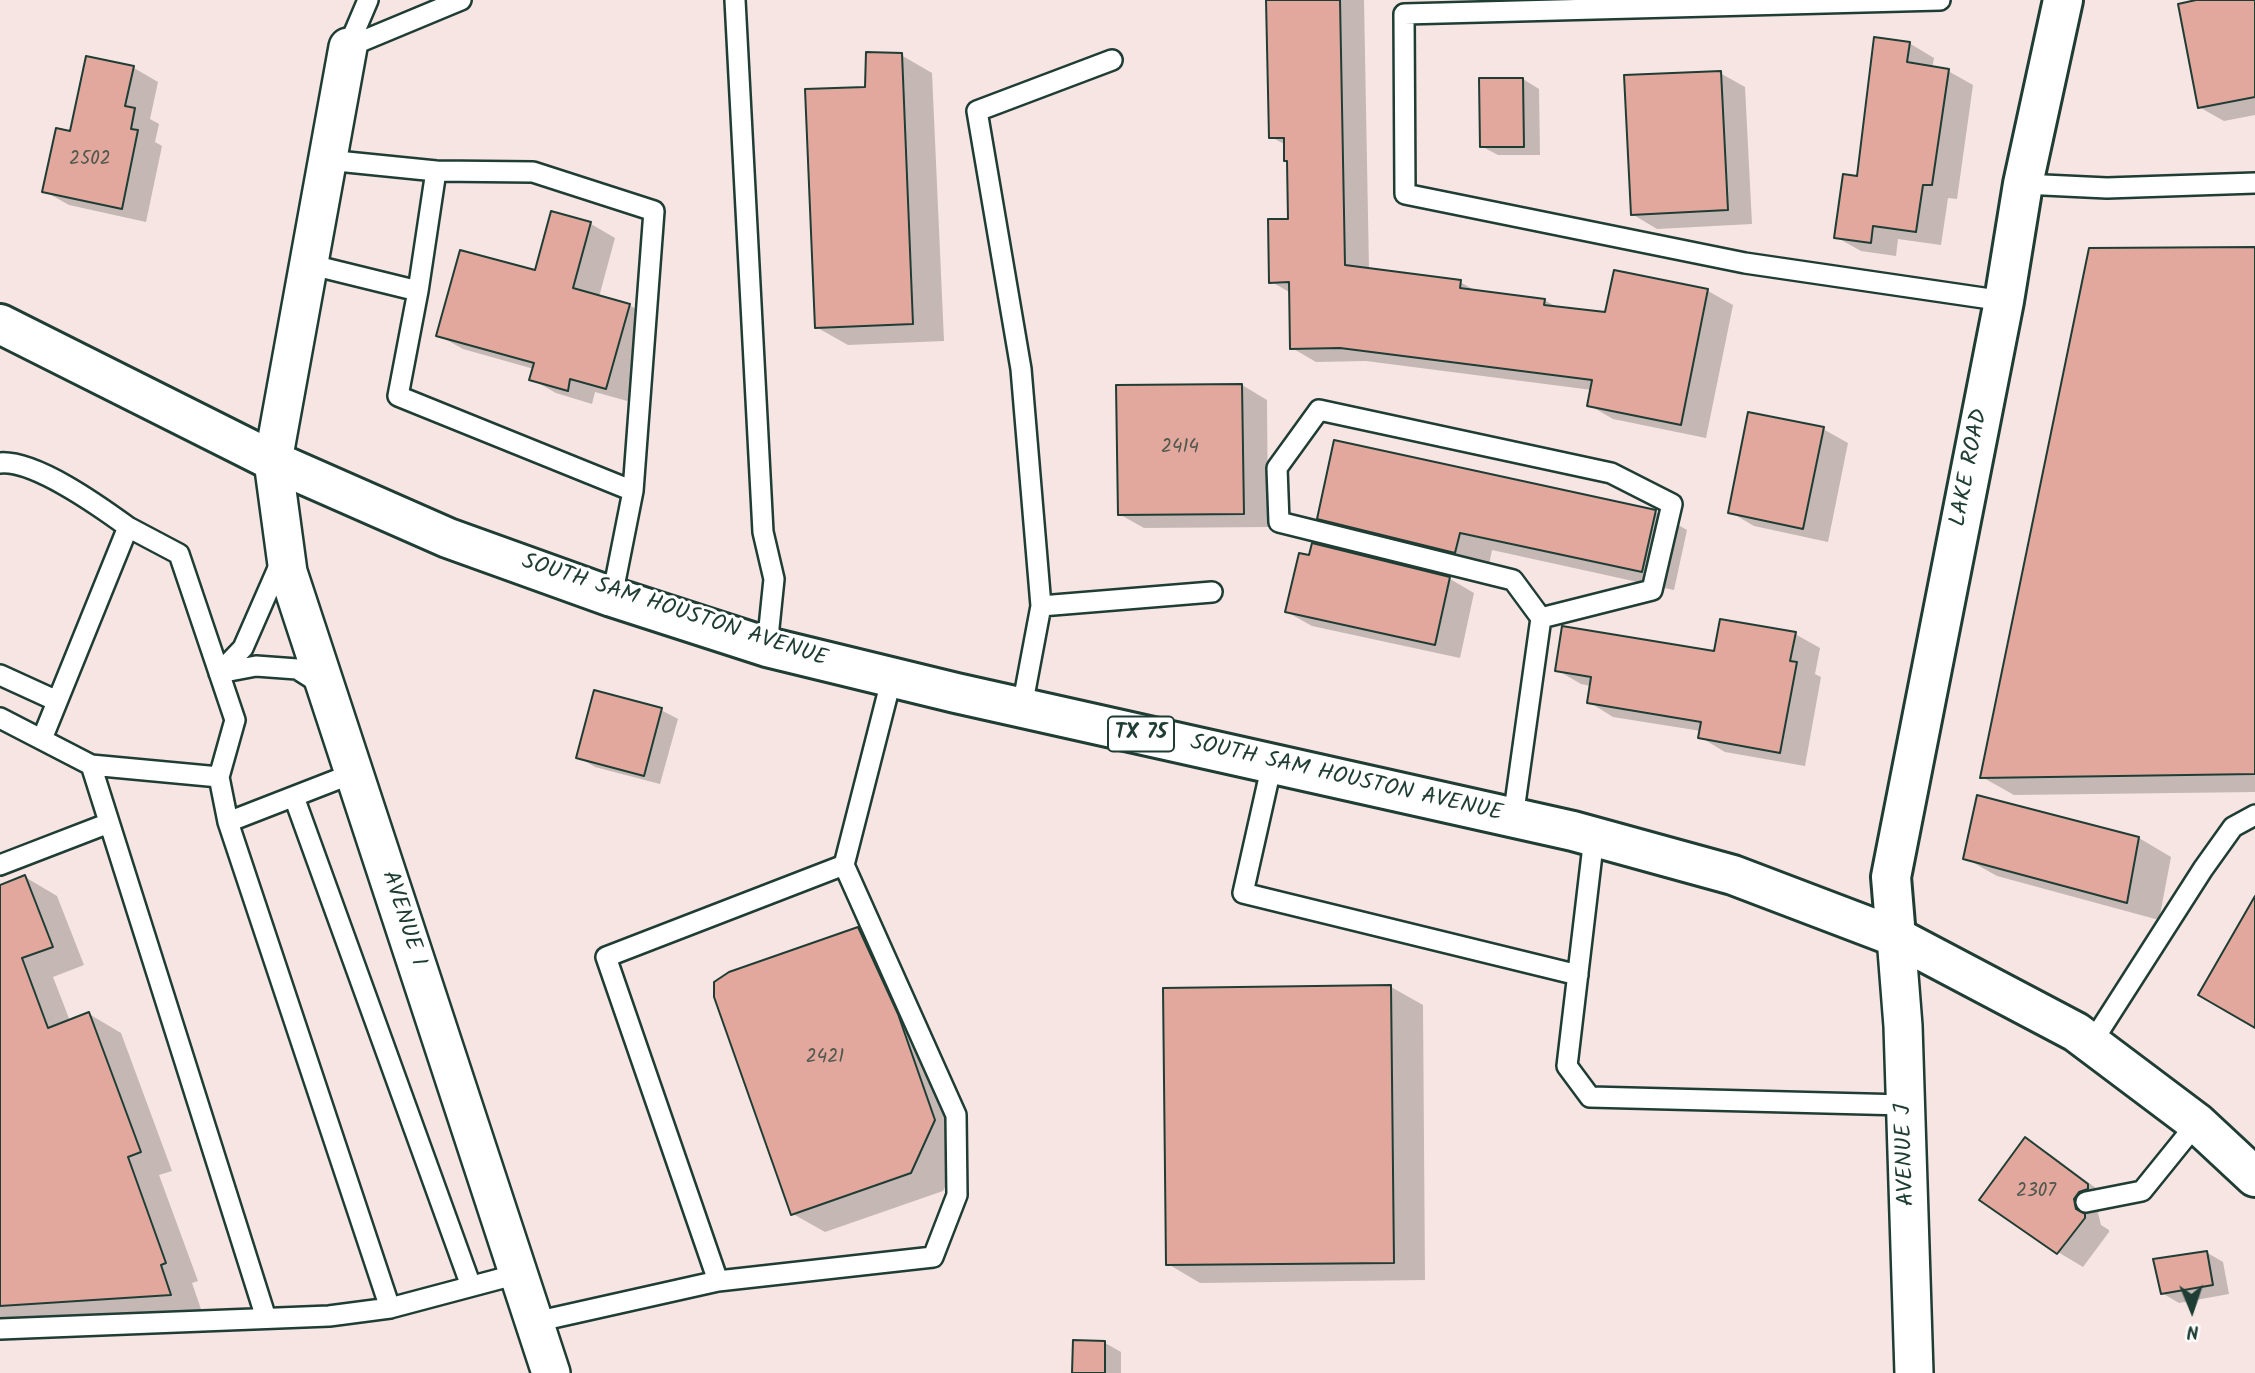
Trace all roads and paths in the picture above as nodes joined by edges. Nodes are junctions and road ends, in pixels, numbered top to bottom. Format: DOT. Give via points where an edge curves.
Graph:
graph roads {
  1 [pos="368,0"];
  2 [pos="461,0"];
  3 [pos="735,0"];
  4 [pos="1940,0"];
  5 [pos="2063,0"];
  6 [pos="348,47"];
  7 [pos="1112,60"];
  8 [pos="327,160"];
  9 [pos="436,171"];
  10 [pos="2255,183"];
  11 [pos="2023,184"];
  12 [pos="308,264"];
  13 [pos="418,291"];
  14 [pos="2004,301"];
  15 [pos="1,326"];
  16 [pos="272,461"];
  17 [pos="0,463"];
  18 [pos="633,491"];
  19 [pos="128,527"];
  20 [pos="285,552"];
  21 [pos="1212,592"];
  22 [pos="612,597"];
  23 [pos="1041,606"];
  24 [pos="1541,618"];
  25 [pos="767,647"];
  26 [pos="219,673"];
  27 [pos="0,675"];
  28 [pos="892,677"];
  29 [pos="326,687"];
  30 [pos="57,701"];
  31 [pos="1022,707"];
  32 [pos="0,718"];
  33 [pos="42,739"];
  34 [pos="1272,764"];
  35 [pos="91,765"];
  36 [pos="354,773"];
  37 [pos="219,777"];
  38 [pos="294,797"];
  39 [pos="2255,815"];
  40 [pos="1513,818"];
  41 [pos="109,822"];
  42 [pos="228,822"];
  43 [pos="1594,837"];
  44 [pos="0,865"];
  45 [pos="844,865"];
  46 [pos="1896,937"];
  47 [pos="1578,975"];
  48 [pos="2091,1044"];
  49 [pos="1905,1105"];
  50 [pos="2197,1123"];
  51 [pos="2255,1177"];
  52 [pos="2087,1202"];
  53 [pos="518,1274"];
  54 [pos="718,1281"];
  55 [pos="471,1286"];
  56 [pos="390,1308"];
  57 [pos="266,1318"];
  58 [pos="535,1322"];
  59 [pos="0,1329"];
  60 [pos="551,1373"];
  61 [pos="1914,1373"];
  1 -- 6 [label="lane"];
  2 -- 6 [label="lane"];
  3 -- 25 [label="lane" via="763,532 774,579"];
  4 -- 14 [label="lane" via="1404,14 1405,194 1745,263"];
  5 -- 11 [label="main road, LAKE ROAD"];
  6 -- 8 [label="street, AVENUE I"];
  7 -- 23 [label="lane" via="977,111 1021,369"];
  8 -- 9 [label="lane"];
  8 -- 12 [label="street, AVENUE I"];
  9 -- 13 [label="lane"];
  9 -- 18 [label="lane" via="533,172 654,211"];
  10 -- 11 [label="lane" via="2107,188"];
  11 -- 14 [label="main road, LAKE ROAD"];
  12 -- 13 [label="lane"];
  12 -- 16 [label="street, AVENUE I"];
  13 -- 18 [label="lane" via="398,396"];
  14 -- 46 [label="main road, LAKE ROAD" via="1891,877"];
  15 -- 16 [label="main road, SOUTH SAM HOUSTON AVENUE / TX 75"];
  16 -- 20 [label="street, AVENUE I"];
  16 -- 22 [label="main road, SOUTH SAM HOUSTON AVENUE / TX 75" via="448,538"];
  17 -- 19 [label="lane" via="26,466"];
  18 -- 22 [label="lane"];
  19 -- 26 [label="lane" via="179,554"];
  19 -- 30 [label="lane"];
  20 -- 26 [label="lane" via="243,648"];
  20 -- 29 [label="street, AVENUE I"];
  21 -- 23 [label="lane"];
  22 -- 25 [label="main road, SOUTH SAM HOUSTON AVENUE / TX 75"];
  23 -- 31 [label="lane"];
  24 -- 24 [label="lane" via="1513,580 1279,522 1277,467 1319,410 1611,473 1672,504 1652,590"];
  24 -- 40 [label="lane"];
  25 -- 28 [label="main road, SOUTH SAM HOUSTON AVENUE / TX 75"];
  26 -- 29 [label="lane" via="257,666 297,669"];
  26 -- 37 [label="lane" via="234,720"];
  27 -- 30 [label="lane"];
  28 -- 31 [label="main road, SOUTH SAM HOUSTON AVENUE / TX 75"];
  28 -- 45 [label="lane"];
  29 -- 36 [label="street, AVENUE I"];
  30 -- 33 [label="lane"];
  31 -- 34 [label="main road, SOUTH SAM HOUSTON AVENUE / TX 75"];
  32 -- 33 [label="lane"];
  33 -- 35 [label="lane"];
  34 -- 40 [label="main road, SOUTH SAM HOUSTON AVENUE / TX 75"];
  34 -- 47 [label="lane" via="1243,893"];
  35 -- 37 [label="lane"];
  35 -- 41 [label="lane"];
  36 -- 38 [label="lane"];
  36 -- 53 [label="street, AVENUE I"];
  37 -- 42 [label="lane"];
  38 -- 42 [label="lane"];
  38 -- 55 [label="lane"];
  39 -- 48 [label="lane" via="2233,827"];
  40 -- 43 [label="main road, SOUTH SAM HOUSTON AVENUE / TX 75"];
  41 -- 44 [label="lane"];
  41 -- 57 [label="lane"];
  42 -- 56 [label="lane"];
  43 -- 46 [label="main road, SOUTH SAM HOUSTON AVENUE / TX 75" via="1733,875"];
  43 -- 47 [label="lane"];
  45 -- 54 [label="lane" via="606,957"];
  45 -- 54 [label="lane" via="956,1115 957,1195 933,1257"];
  46 -- 48 [label="main road, SOUTH SAM HOUSTON AVENUE / TX 75"];
  46 -- 49 [label="street, AVENUE J"];
  47 -- 49 [label="lane" via="1567,1066 1590,1097"];
  48 -- 50 [label="main road, SOUTH SAM HOUSTON AVENUE / TX 75"];
  49 -- 61 [label="street, AVENUE J"];
  50 -- 51 [label="main road, SOUTH SAM HOUSTON AVENUE / TX 75"];
  50 -- 52 [label="lane" via="2142,1191"];
  53 -- 55 [label="lane"];
  53 -- 58 [label="street, AVENUE I"];
  54 -- 58 [label="lane"];
  55 -- 56 [label="lane"];
  56 -- 57 [label="lane"];
  57 -- 59 [label="lane"];
  58 -- 60 [label="street, AVENUE I"];
}
